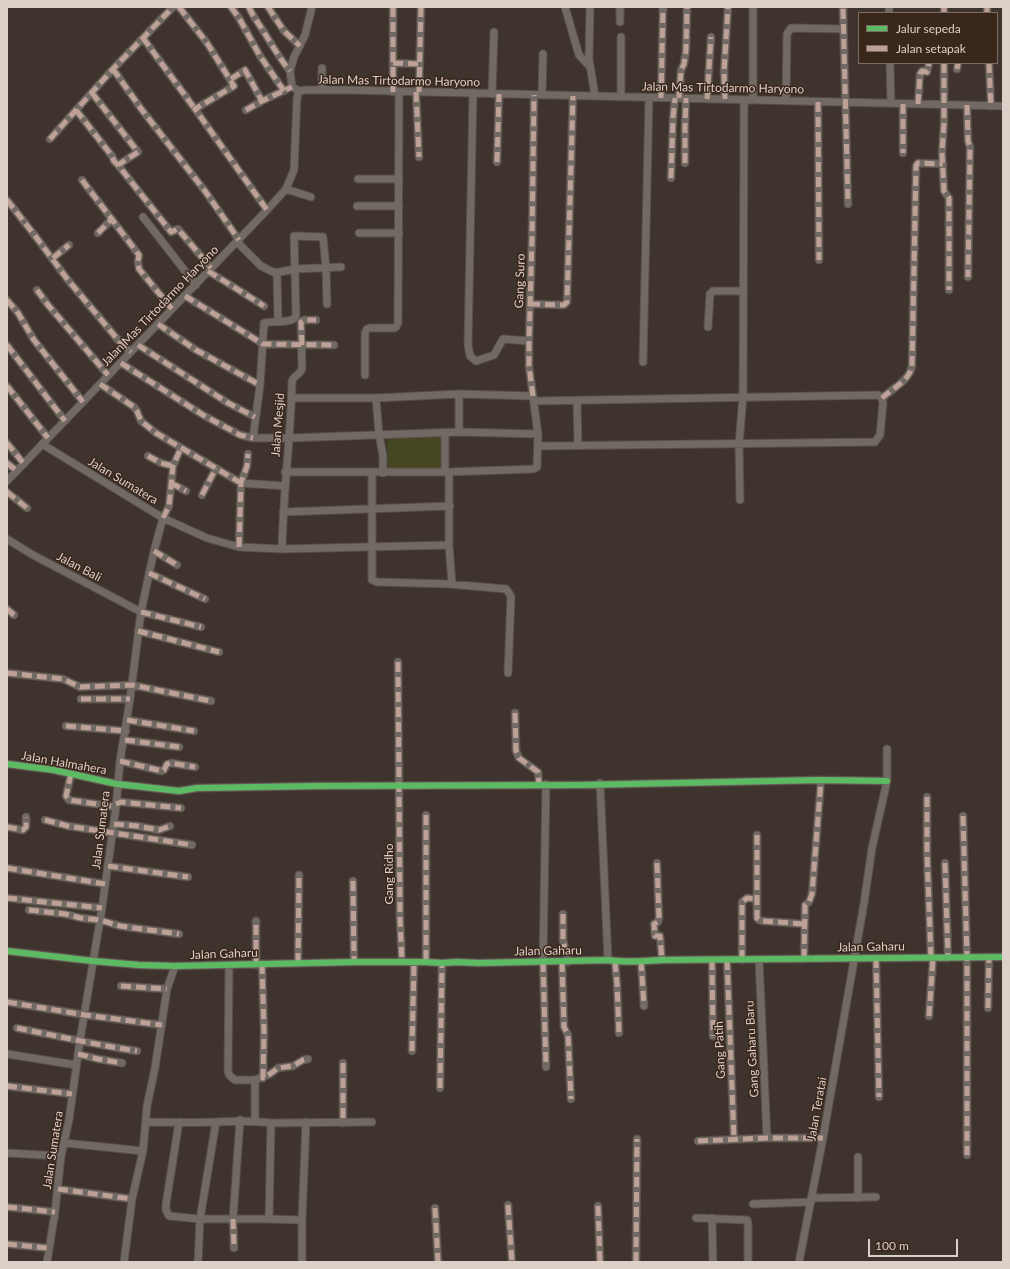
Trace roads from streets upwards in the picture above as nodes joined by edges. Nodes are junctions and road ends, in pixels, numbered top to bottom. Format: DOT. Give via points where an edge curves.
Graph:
graph roads {
  1 [pos="174,7"];
  2 [pos="179,7"];
  3 [pos="231,7"];
  4 [pos="249,7"];
  5 [pos="268,7"];
  6 [pos="312,7"];
  7 [pos="393,7"];
  8 [pos="421,7"];
  9 [pos="566,7"];
  10 [pos="590,7"];
  11 [pos="620,7"];
  12 [pos="663,7"];
  13 [pos="687,7"];
  14 [pos="728,7"];
  15 [pos="753,7"];
  16 [pos="843,9"];
  17 [pos="620,22"];
  18 [pos="843,30"];
  19 [pos="494,32"];
  20 [pos="621,37"];
  21 [pos="711,37"];
  22 [pos="143,38"];
  23 [pos="300,46"];
  24 [pos="543,54"];
  25 [pos="393,63"];
  26 [pos="419,64"];
  27 [pos="890,64"];
  28 [pos="929,64"];
  29 [pos="944,64"];
  30 [pos="989,64"];
  31 [pos="590,67"];
  32 [pos="322,68"];
  33 [pos="113,69"];
  34 [pos="290,71"];
  35 [pos="231,79"];
  36 [pos="292,87"];
  37 [pos="322,90"];
  38 [pos="284,91"];
  39 [pos="299,91"];
  40 [pos="396,92"];
  41 [pos="418,92"];
  42 [pos="92,93"];
  43 [pos="473,93"];
  44 [pos="496,94"];
  45 [pos="538,95"];
  46 [pos="573,96"];
  47 [pos="595,96"];
  48 [pos="621,97"];
  49 [pos="649,98"];
  50 [pos="661,98"];
  51 [pos="680,98"];
  52 [pos="707,99"];
  53 [pos="725,99"];
  54 [pos="744,100"];
  55 [pos="753,100"];
  56 [pos="262,101"];
  57 [pos="786,101"];
  58 [pos="818,102"];
  59 [pos="846,102"];
  60 [pos="891,103"];
  61 [pos="903,104"];
  62 [pos="918,104"];
  63 [pos="943,104"];
  64 [pos="967,105"];
  65 [pos="991,106"];
  66 [pos="1003,106"];
  67 [pos="195,109"];
  68 [pos="76,110"];
  69 [pos="246,110"];
  70 [pos="50,139"];
  71 [pos="903,153"];
  72 [pos="419,157"];
  73 [pos="497,162"];
  74 [pos="685,163"];
  75 [pos="943,164"];
  76 [pos="118,165"];
  77 [pos="671,178"];
  78 [pos="358,179"];
  79 [pos="399,179"];
  80 [pos="82,180"];
  81 [pos="286,189"];
  82 [pos="311,197"];
  83 [pos="7,200"];
  84 [pos="848,204"];
  85 [pos="357,206"];
  86 [pos="399,206"];
  87 [pos="267,210"];
  88 [pos="143,217"];
  89 [pos="112,219"];
  90 [pos="98,233"];
  91 [pos="359,233"];
  92 [pos="399,233"];
  93 [pos="238,241"];
  94 [pos="69,245"];
  95 [pos="53,258"];
  96 [pos="819,260"];
  97 [pos="341,267"];
  98 [pos="326,268"];
  99 [pos="295,269"];
  100 [pos="210,270"];
  101 [pos="277,272"];
  102 [pos="968,277"];
  103 [pos="196,284"];
  104 [pos="37,290"];
  105 [pos="949,290"];
  106 [pos="743,291"];
  107 [pos="185,296"];
  108 [pos="7,300"];
  109 [pos="327,304"];
  110 [pos="530,304"];
  111 [pos="264,306"];
  112 [pos="172,309"];
  113 [pos="278,320"];
  114 [pos="316,320"];
  115 [pos="158,324"];
  116 [pos="708,327"];
  117 [pos="529,341"];
  118 [pos="263,344"];
  119 [pos="7,345"];
  120 [pos="138,345"];
  121 [pos="302,345"];
  122 [pos="334,345"];
  123 [pos="131,352"];
  124 [pos="643,362"];
  125 [pos="121,363"];
  126 [pos="108,375"];
  127 [pos="365,375"];
  128 [pos="100,384"];
  129 [pos="260,385"];
  130 [pos="7,386"];
  131 [pos="459,394"];
  132 [pos="743,397"];
  133 [pos="292,398"];
  134 [pos="376,398"];
  135 [pos="534,398"];
  136 [pos="882,398"];
  137 [pos="577,400"];
  138 [pos="83,402"];
  139 [pos="255,417"];
  140 [pos="65,421"];
  141 [pos="459,432"];
  142 [pos="445,433"];
  143 [pos="379,434"];
  144 [pos="538,434"];
  145 [pos="48,438"];
  146 [pos="253,438"];
  147 [pos="290,438"];
  148 [pos="7,443"];
  149 [pos="42,444"];
  150 [pos="739,444"];
  151 [pos="578,445"];
  152 [pos="538,446"];
  153 [pos="181,448"];
  154 [pos="248,454"];
  155 [pos="148,456"];
  156 [pos="7,463"];
  157 [pos="24,464"];
  158 [pos="173,466"];
  159 [pos="216,468"];
  160 [pos="16,471"];
  161 [pos="286,472"];
  162 [pos="372,472"];
  163 [pos="447,472"];
  164 [pos="383,473"];
  165 [pos="7,481"];
  166 [pos="171,483"];
  167 [pos="240,483"];
  168 [pos="285,486"];
  169 [pos="186,491"];
  170 [pos="7,492"];
  171 [pos="202,495"];
  172 [pos="740,500"];
  173 [pos="450,506"];
  174 [pos="27,508"];
  175 [pos="373,509"];
  176 [pos="283,512"];
  177 [pos="163,518"];
  178 [pos="7,539"];
  179 [pos="449,545"];
  180 [pos="373,546"];
  181 [pos="239,547"];
  182 [pos="282,549"];
  183 [pos="154,551"];
  184 [pos="177,565"];
  185 [pos="149,573"];
  186 [pos="452,584"];
  187 [pos="206,600"];
  188 [pos="7,609"];
  189 [pos="141,612"];
  190 [pos="14,615"];
  191 [pos="201,627"];
  192 [pos="138,631"];
  193 [pos="219,652"];
  194 [pos="398,662"];
  195 [pos="7,673"];
  196 [pos="508,673"];
  197 [pos="132,685"];
  198 [pos="81,699"];
  199 [pos="130,699"];
  200 [pos="211,700"];
  201 [pos="515,713"];
  202 [pos="127,720"];
  203 [pos="66,726"];
  204 [pos="194,730"];
  205 [pos="126,731"];
  206 [pos="125,740"];
  207 [pos="179,748"];
  208 [pos="887,749"];
  209 [pos="120,761"];
  210 [pos="7,764"];
  211 [pos="196,767"];
  212 [pos="70,774"];
  213 [pos="820,780"];
  214 [pos="886,781"];
  215 [pos="600,783"];
  216 [pos="118,784"];
  217 [pos="542,784"];
  218 [pos="399,786"];
  219 [pos="927,797"];
  220 [pos="116,806"];
  221 [pos="181,808"];
  222 [pos="426,815"];
  223 [pos="963,816"];
  224 [pos="26,817"];
  225 [pos="45,820"];
  226 [pos="114,824"];
  227 [pos="170,826"];
  228 [pos="7,827"];
  229 [pos="112,833"];
  230 [pos="757,835"];
  231 [pos="192,845"];
  232 [pos="657,863"];
  233 [pos="945,863"];
  234 [pos="108,866"];
  235 [pos="7,868"];
  236 [pos="299,875"];
  237 [pos="188,877"];
  238 [pos="353,881"];
  239 [pos="105,884"];
  240 [pos="7,898"];
  241 [pos="756,899"];
  242 [pos="102,908"];
  243 [pos="29,910"];
  244 [pos="563,914"];
  245 [pos="100,920"];
  246 [pos="256,921"];
  247 [pos="804,924"];
  248 [pos="179,934"];
  249 [pos="7,951"];
  250 [pos="989,957"];
  251 [pos="1003,957"];
  252 [pos="876,958"];
  253 [pos="932,958"];
  254 [pos="948,958"];
  255 [pos="967,958"];
  256 [pos="804,959"];
  257 [pos="854,959"];
  258 [pos="662,960"];
  259 [pos="712,960"];
  260 [pos="727,960"];
  261 [pos="742,960"];
  262 [pos="758,960"];
  263 [pos="93,961"];
  264 [pos="611,961"];
  265 [pos="641,961"];
  266 [pos="354,962"];
  267 [pos="402,962"];
  268 [pos="414,962"];
  269 [pos="426,962"];
  270 [pos="543,962"];
  271 [pos="565,962"];
  272 [pos="298,963"];
  273 [pos="442,963"];
  274 [pos="259,964"];
  275 [pos="174,966"];
  276 [pos="229,966"];
  277 [pos="121,986"];
  278 [pos="167,989"];
  279 [pos="7,1002"];
  280 [pos="644,1006"];
  281 [pos="988,1008"];
  282 [pos="85,1015"];
  283 [pos="930,1016"];
  284 [pos="162,1025"];
  285 [pos="17,1028"];
  286 [pos="619,1033"];
  287 [pos="713,1036"];
  288 [pos="80,1040"];
  289 [pos="137,1051"];
  290 [pos="412,1051"];
  291 [pos="7,1054"];
  292 [pos="78,1054"];
  293 [pos="308,1059"];
  294 [pos="122,1063"];
  295 [pos="343,1063"];
  296 [pos="76,1064"];
  297 [pos="546,1067"];
  298 [pos="259,1079"];
  299 [pos="7,1086"];
  300 [pos="440,1088"];
  301 [pos="72,1094"];
  302 [pos="879,1097"];
  303 [pos="571,1100"];
  304 [pos="240,1120"];
  305 [pos="256,1120"];
  306 [pos="146,1122"];
  307 [pos="179,1122"];
  308 [pos="216,1122"];
  309 [pos="306,1122"];
  310 [pos="372,1122"];
  311 [pos="271,1123"];
  312 [pos="343,1123"];
  313 [pos="767,1138"];
  314 [pos="823,1138"];
  315 [pos="637,1139"];
  316 [pos="734,1139"];
  317 [pos="698,1141"];
  318 [pos="65,1143"];
  319 [pos="143,1151"];
  320 [pos="7,1153"];
  321 [pos="967,1154"];
  322 [pos="61,1156"];
  323 [pos="858,1158"];
  324 [pos="58,1189"];
  325 [pos="876,1197"];
  326 [pos="858,1198"];
  327 [pos="132,1199"];
  328 [pos="811,1200"];
  329 [pos="753,1204"];
  330 [pos="508,1205"];
  331 [pos="598,1206"];
  332 [pos="7,1207"];
  333 [pos="435,1208"];
  334 [pos="55,1212"];
  335 [pos="696,1218"];
  336 [pos="712,1218"];
  337 [pos="200,1219"];
  338 [pos="269,1219"];
  339 [pos="233,1220"];
  340 [pos="302,1220"];
  341 [pos="7,1244"];
  342 [pos="48,1248"];
  343 [pos="234,1248"];
  344 [pos="47,1262"];
  345 [pos="124,1262"];
  346 [pos="198,1262"];
  347 [pos="302,1262"];
  348 [pos="438,1262"];
  349 [pos="512,1262"];
  350 [pos="600,1262"];
  351 [pos="636,1262"];
  352 [pos="713,1262"];
  353 [pos="748,1262"];
  354 [pos="799,1262"];
  1 -- 22 [label="street"];
  2 -- 35 [label="street"];
  3 -- 38 [label="street"];
  4 -- 34 [label="street"];
  5 -- 23 [label="street" via="284,31"];
  6 -- 23 [label="street"];
  7 -- 25 [label="street"];
  8 -- 26 [label="street"];
  9 -- 31 [label="street" via="579,55"];
  10 -- 31 [label="street"];
  11 -- 17 [label="street"];
  12 -- 50 [label="street"];
  13 -- 51 [label="street" via="686,50 684,64 680,70"];
  14 -- 53 [label="street"];
  15 -- 55 [label="street"];
  16 -- 18 [label="street"];
  18 -- 57 [label="street" via="791,28 788,31"];
  18 -- 59 [label="street"];
  19 -- 44 [label="street"];
  20 -- 48 [label="street"];
  21 -- 52 [label="street"];
  22 -- 33 [label="street"];
  22 -- 67 [label="street"];
  23 -- 34 [label="street"];
  24 -- 45 [label="street, Gang Suro"];
  25 -- 26 [label="street"];
  25 -- 40 [label="street"];
  26 -- 41 [label="street"];
  27 -- 60 [label="street"];
  28 -- 62 [label="street" via="927,72 922,71 920,74"];
  29 -- 63 [label="street"];
  30 -- 65 [label="street"];
  31 -- 47 [label="street"];
  32 -- 37 [label="street"];
  33 -- 42 [label="street"];
  33 -- 93 [label="street" via="205,191"];
  34 -- 36 [label="street"];
  35 -- 56 [label="street" via="245,70"];
  35 -- 67 [label="street" via="234,86"];
  36 -- 38 [label="street"];
  36 -- 39 [label="street"];
  37 -- 39 [label="street, Jalan Mas Tirtodarmo Haryono"];
  37 -- 40 [label="street, Jalan Mas Tirtodarmo Haryono"];
  38 -- 56 [label="street"];
  39 -- 81 [label="street, Jalan Mas Tirtodarmo Haryono" via="294,170"];
  40 -- 41 [label="street, Jalan Mas Tirtodarmo Haryono"];
  40 -- 79 [label="street"];
  41 -- 43 [label="street, Jalan Mas Tirtodarmo Haryono"];
  41 -- 72 [label="street"];
  42 -- 68 [label="street"];
  42 -- 76 [label="street" via="138,152"];
  43 -- 44 [label="street, Jalan Mas Tirtodarmo Haryono"];
  43 -- 117 [label="street" via="468,345 470,356 476,361 494,355 503,339"];
  44 -- 45 [label="street, Jalan Mas Tirtodarmo Haryono"];
  44 -- 73 [label="street"];
  45 -- 46 [label="street, Jalan Mas Tirtodarmo Haryono"];
  45 -- 110 [label="street, Gang Suro"];
  46 -- 47 [label="street, Jalan Mas Tirtodarmo Haryono"];
  46 -- 110 [label="street" via="568,302 564,305"];
  47 -- 48 [label="street, Jalan Mas Tirtodarmo Haryono"];
  48 -- 49 [label="street, Jalan Mas Tirtodarmo Haryono"];
  49 -- 50 [label="street, Jalan Mas Tirtodarmo Haryono"];
  49 -- 124 [label="street"];
  50 -- 51 [label="street, Jalan Mas Tirtodarmo Haryono"];
  51 -- 52 [label="street, Jalan Mas Tirtodarmo Haryono"];
  51 -- 74 [label="street"];
  51 -- 77 [label="street" via="673,118"];
  52 -- 53 [label="street, Jalan Mas Tirtodarmo Haryono"];
  53 -- 54 [label="street, Jalan Mas Tirtodarmo Haryono"];
  54 -- 55 [label="street, Jalan Mas Tirtodarmo Haryono"];
  54 -- 106 [label="street"];
  55 -- 57 [label="street, Jalan Mas Tirtodarmo Haryono"];
  56 -- 69 [label="street"];
  57 -- 58 [label="street, Jalan Mas Tirtodarmo Haryono"];
  58 -- 59 [label="street, Jalan Mas Tirtodarmo Haryono"];
  58 -- 96 [label="street"];
  59 -- 60 [label="street, Jalan Mas Tirtodarmo Haryono"];
  59 -- 84 [label="street" via="845,154"];
  60 -- 61 [label="street, Jalan Mas Tirtodarmo Haryono"];
  61 -- 62 [label="street, Jalan Mas Tirtodarmo Haryono"];
  61 -- 71 [label="street"];
  62 -- 63 [label="street, Jalan Mas Tirtodarmo Haryono"];
  63 -- 64 [label="street, Jalan Mas Tirtodarmo Haryono"];
  63 -- 75 [label="street"];
  64 -- 65 [label="street, Jalan Mas Tirtodarmo Haryono"];
  64 -- 102 [label="street" via="970,147"];
  65 -- 66 [label="street, Jalan Mas Tirtodarmo Haryono"];
  67 -- 87 [label="street"];
  68 -- 70 [label="street"];
  68 -- 76 [label="street"];
  75 -- 105 [label="street" via="944,191 949,198"];
  75 -- 136 [label="street" via="918,163 916,166 912,366 905,379"];
  76 -- 100 [label="street" via="171,232 178,229"];
  78 -- 79 [label="street"];
  79 -- 86 [label="street"];
  80 -- 89 [label="street"];
  81 -- 82 [label="street"];
  81 -- 87 [label="street, Jalan Mas Tirtodarmo Haryono"];
  83 -- 95 [label="street"];
  85 -- 86 [label="street"];
  86 -- 92 [label="street"];
  87 -- 93 [label="street, Jalan Mas Tirtodarmo Haryono"];
  88 -- 103 [label="street"];
  89 -- 90 [label="street"];
  89 -- 112 [label="street" via="140,255 140,269"];
  91 -- 92 [label="street"];
  92 -- 127 [label="street" via="397,326 366,330"];
  93 -- 100 [label="street, Jalan Mas Tirtodarmo Haryono"];
  93 -- 101 [label="street" via="261,266"];
  94 -- 95 [label="street"];
  95 -- 123 [label="street" via="68,280"];
  97 -- 98 [label="street"];
  98 -- 99 [label="street"];
  98 -- 99 [label="street" via="323,237 296,236 293,238"];
  98 -- 109 [label="street"];
  99 -- 101 [label="street"];
  99 -- 113 [label="street" via="295,318 291,321"];
  100 -- 103 [label="street, Jalan Mas Tirtodarmo Haryono"];
  100 -- 111 [label="street"];
  101 -- 113 [label="street"];
  103 -- 107 [label="street, Jalan Mas Tirtodarmo Haryono"];
  104 -- 126 [label="street"];
  106 -- 116 [label="street" via="713,291 710,294"];
  106 -- 132 [label="street"];
  107 -- 112 [label="street, Jalan Mas Tirtodarmo Haryono"];
  107 -- 118 [label="street"];
  108 -- 138 [label="street" via="34,340"];
  110 -- 117 [label="street, Gang Suro"];
  112 -- 115 [label="street, Jalan Mas Tirtodarmo Haryono"];
  113 -- 118 [label="street" via="264,323"];
  114 -- 121 [label="street, Jalan Mesjid" via="301,322"];
  115 -- 120 [label="street, Jalan Mas Tirtodarmo Haryono"];
  115 -- 129 [label="street" via="196,350"];
  117 -- 135 [label="street, Gang Suro" via="529,366"];
  118 -- 121 [label="street"];
  118 -- 129 [label="street"];
  119 -- 140 [label="street"];
  120 -- 123 [label="street, Jalan Mas Tirtodarmo Haryono"];
  120 -- 139 [label="street" via="228,403"];
  121 -- 122 [label="street"];
  121 -- 133 [label="street, Jalan Mesjid" via="302,369 293,378"];
  123 -- 125 [label="street, Jalan Mas Tirtodarmo Haryono"];
  125 -- 126 [label="street, Jalan Mas Tirtodarmo Haryono"];
  125 -- 146 [label="street" via="203,415 240,435"];
  126 -- 128 [label="street, Jalan Mas Tirtodarmo Haryono"];
  128 -- 138 [label="street, Jalan Mas Tirtodarmo Haryono"];
  128 -- 153 [label="street" via="134,407 141,421"];
  129 -- 139 [label="street"];
  130 -- 145 [label="street"];
  131 -- 134 [label="street"];
  131 -- 135 [label="street"];
  131 -- 141 [label="street"];
  132 -- 136 [label="street" via="878,395"];
  132 -- 137 [label="street"];
  132 -- 150 [label="street"];
  133 -- 134 [label="street"];
  133 -- 147 [label="street, Jalan Mesjid"];
  134 -- 143 [label="street"];
  135 -- 137 [label="street"];
  135 -- 144 [label="street, Gang Suro"];
  136 -- 150 [label="street" via="880,435 875,442"];
  137 -- 151 [label="street"];
  138 -- 140 [label="street, Jalan Mas Tirtodarmo Haryono"];
  139 -- 146 [label="street"];
  140 -- 145 [label="street, Jalan Mas Tirtodarmo Haryono"];
  141 -- 142 [label="street"];
  141 -- 144 [label="street"];
  142 -- 143 [label="street"];
  142 -- 163 [label="street"];
  143 -- 147 [label="street"];
  143 -- 164 [label="street"];
  144 -- 152 [label="street, Gang Suro"];
  145 -- 149 [label="street, Jalan Mas Tirtodarmo Haryono"];
  146 -- 147 [label="street"];
  147 -- 161 [label="street, Jalan Mesjid"];
  148 -- 157 [label="street"];
  149 -- 157 [label="street, Jalan Mas Tirtodarmo Haryono"];
  149 -- 177 [label="street, Jalan Sumatera"];
  150 -- 151 [label="street"];
  150 -- 172 [label="street"];
  151 -- 152 [label="street"];
  152 -- 163 [label="street, Gang Suro" via="537,467 533,469"];
  153 -- 158 [label="street"];
  153 -- 159 [label="street"];
  154 -- 167 [label="street" via="247,466"];
  155 -- 158 [label="street"];
  156 -- 160 [label="street"];
  157 -- 160 [label="street, Jalan Mas Tirtodarmo Haryono"];
  158 -- 166 [label="street"];
  159 -- 167 [label="street"];
  159 -- 171 [label="street"];
  160 -- 165 [label="street, Jalan Mas Tirtodarmo Haryono"];
  161 -- 162 [label="street"];
  161 -- 168 [label="street, Jalan Mesjid"];
  162 -- 164 [label="street"];
  162 -- 175 [label="street"];
  163 -- 164 [label="street"];
  163 -- 173 [label="street"];
  166 -- 169 [label="street"];
  166 -- 177 [label="street" via="169,506"];
  167 -- 168 [label="street"];
  167 -- 181 [label="street"];
  168 -- 176 [label="street, Jalan Mesjid"];
  170 -- 174 [label="street"];
  173 -- 175 [label="street"];
  173 -- 179 [label="street"];
  175 -- 176 [label="street"];
  175 -- 180 [label="street"];
  176 -- 182 [label="street, Jalan Mesjid"];
  177 -- 181 [label="street" via="207,538"];
  177 -- 183 [label="street, Jalan Sumatera"];
  178 -- 189 [label="street, Jalan Bali"];
  179 -- 180 [label="street"];
  179 -- 186 [label="street"];
  180 -- 182 [label="street"];
  180 -- 186 [label="street" via="372,580"];
  181 -- 182 [label="street"];
  183 -- 184 [label="street"];
  183 -- 185 [label="street, Jalan Sumatera"];
  185 -- 187 [label="street"];
  185 -- 189 [label="street, Jalan Sumatera"];
  186 -- 196 [label="street" via="506,589 509,593 511,612"];
  188 -- 190 [label="street"];
  189 -- 191 [label="street, Jalan Bali"];
  189 -- 192 [label="street, Jalan Sumatera"];
  192 -- 193 [label="street"];
  192 -- 197 [label="street, Jalan Sumatera"];
  194 -- 218 [label="street, Gang Ridho"];
  195 -- 197 [label="street" via="63,679 80,687"];
  197 -- 199 [label="street, Jalan Sumatera"];
  197 -- 200 [label="street"];
  198 -- 199 [label="street"];
  199 -- 202 [label="street, Jalan Sumatera"];
  201 -- 217 [label="street" via="516,751 519,758 538,772"];
  202 -- 204 [label="street"];
  202 -- 205 [label="street, Jalan Sumatera"];
  203 -- 205 [label="street"];
  205 -- 206 [label="street, Jalan Sumatera"];
  206 -- 207 [label="street"];
  206 -- 209 [label="street, Jalan Sumatera"];
  208 -- 214 [label="street, Jalan Teratai"];
  209 -- 211 [label="street" via="162,771 171,763"];
  209 -- 216 [label="street, Jalan Sumatera"];
  210 -- 212 [label="street, Jalan Halmahera"];
  212 -- 216 [label="street, Jalan Halmahera"];
  212 -- 220 [label="street" via="66,796 69,800"];
  213 -- 214 [label="street, Jalan Halmahera"];
  213 -- 215 [label="street, Jalan Halmahera"];
  213 -- 247 [label="street" via="812,894 805,905"];
  214 -- 257 [label="street, Jalan Teratai"];
  215 -- 217 [label="street, Jalan Halmahera"];
  215 -- 264 [label="street"];
  216 -- 218 [label="street, Jalan Halmahera" via="179,791 197,788"];
  216 -- 220 [label="street, Jalan Sumatera"];
  217 -- 218 [label="street, Jalan Halmahera"];
  217 -- 270 [label="street"];
  218 -- 267 [label="street, Gang Ridho"];
  219 -- 253 [label="street"];
  220 -- 221 [label="street" via="121,802"];
  220 -- 226 [label="street, Jalan Sumatera"];
  222 -- 269 [label="street"];
  223 -- 255 [label="street"];
  224 -- 228 [label="street" via="26,827 23,830"];
  225 -- 229 [label="street"];
  226 -- 227 [label="street" via="159,830"];
  226 -- 229 [label="street, Jalan Sumatera"];
  229 -- 231 [label="street"];
  229 -- 234 [label="street, Jalan Sumatera"];
  230 -- 241 [label="street"];
  232 -- 258 [label="street" via="659,918 654,924 654,930 656,936 660,936"];
  233 -- 254 [label="street"];
  234 -- 237 [label="street"];
  234 -- 239 [label="street, Jalan Sumatera"];
  235 -- 239 [label="street"];
  236 -- 272 [label="street"];
  238 -- 266 [label="street"];
  239 -- 242 [label="street, Jalan Sumatera"];
  240 -- 242 [label="street"];
  241 -- 247 [label="street" via="759,920"];
  241 -- 261 [label="street" via="747,898 742,902"];
  242 -- 245 [label="street, Jalan Sumatera"];
  243 -- 245 [label="street"];
  244 -- 271 [label="street"];
  245 -- 248 [label="street" via="120,926"];
  245 -- 263 [label="street, Jalan Sumatera"];
  246 -- 274 [label="street"];
  247 -- 256 [label="street"];
  249 -- 263 [label="street, Jalan Gaharu"];
  250 -- 251 [label="street, Jalan Gaharu"];
  250 -- 255 [label="street, Jalan Gaharu"];
  250 -- 281 [label="street"];
  252 -- 253 [label="street, Jalan Gaharu"];
  252 -- 257 [label="street, Jalan Gaharu"];
  252 -- 302 [label="street"];
  253 -- 254 [label="street, Jalan Gaharu"];
  253 -- 283 [label="street"];
  254 -- 255 [label="street, Jalan Gaharu"];
  255 -- 321 [label="street"];
  256 -- 257 [label="street, Jalan Gaharu"];
  256 -- 262 [label="street, Jalan Gaharu"];
  257 -- 314 [label="street, Jalan Teratai"];
  258 -- 259 [label="street, Jalan Gaharu"];
  258 -- 265 [label="street, Jalan Gaharu"];
  259 -- 260 [label="street, Jalan Gaharu"];
  259 -- 287 [label="street"];
  260 -- 261 [label="street, Jalan Gaharu"];
  260 -- 316 [label="street, Gang Patih"];
  261 -- 262 [label="street, Jalan Gaharu"];
  262 -- 313 [label="street, Gang Gaharu Baru"];
  263 -- 275 [label="street, Jalan Gaharu"];
  263 -- 282 [label="street, Jalan Sumatera"];
  264 -- 265 [label="street, Jalan Gaharu"];
  264 -- 271 [label="street, Jalan Gaharu"];
  264 -- 286 [label="street" via="618,1000"];
  265 -- 280 [label="street"];
  266 -- 267 [label="street, Jalan Gaharu"];
  266 -- 272 [label="street, Jalan Gaharu"];
  267 -- 268 [label="street, Jalan Gaharu"];
  268 -- 269 [label="street, Jalan Gaharu"];
  268 -- 290 [label="street"];
  269 -- 273 [label="street, Jalan Gaharu"];
  270 -- 271 [label="street, Jalan Gaharu"];
  270 -- 273 [label="street, Jalan Gaharu"];
  270 -- 297 [label="street"];
  271 -- 303 [label="street" via="564,1027 568,1035"];
  272 -- 274 [label="street, Jalan Gaharu"];
  273 -- 300 [label="street"];
  274 -- 276 [label="street, Jalan Gaharu"];
  274 -- 298 [label="street" via="264,1032"];
  275 -- 276 [label="street, Jalan Gaharu"];
  275 -- 278 [label="street"];
  276 -- 298 [label="street" via="228,1072 235,1080"];
  277 -- 278 [label="street"];
  278 -- 284 [label="street"];
  279 -- 282 [label="street"];
  282 -- 284 [label="street"];
  282 -- 288 [label="street, Jalan Sumatera"];
  284 -- 306 [label="street"];
  285 -- 288 [label="street"];
  288 -- 289 [label="street" via="98,1046"];
  288 -- 292 [label="street, Jalan Sumatera"];
  291 -- 296 [label="street"];
  292 -- 294 [label="street"];
  292 -- 296 [label="street, Jalan Sumatera"];
  293 -- 298 [label="street" via="293,1066 278,1068"];
  295 -- 312 [label="street"];
  296 -- 301 [label="street, Jalan Sumatera"];
  298 -- 305 [label="street"];
  299 -- 301 [label="street"];
  301 -- 318 [label="street, Jalan Sumatera"];
  304 -- 305 [label="street"];
  304 -- 308 [label="street"];
  304 -- 339 [label="street"];
  305 -- 311 [label="street"];
  306 -- 307 [label="street"];
  306 -- 319 [label="street"];
  307 -- 308 [label="street"];
  307 -- 337 [label="street" via="166,1210 171,1216"];
  308 -- 337 [label="street"];
  309 -- 311 [label="street"];
  309 -- 312 [label="street"];
  309 -- 340 [label="street"];
  310 -- 312 [label="street"];
  311 -- 338 [label="street"];
  313 -- 314 [label="street"];
  313 -- 316 [label="street"];
  314 -- 328 [label="street, Jalan Teratai"];
  315 -- 351 [label="street"];
  316 -- 317 [label="street"];
  318 -- 319 [label="street"];
  318 -- 322 [label="street, Jalan Sumatera"];
  319 -- 327 [label="street"];
  320 -- 322 [label="street"];
  322 -- 324 [label="street, Jalan Sumatera"];
  323 -- 326 [label="street"];
  324 -- 327 [label="street"];
  324 -- 334 [label="street, Jalan Sumatera"];
  325 -- 326 [label="street"];
  326 -- 328 [label="street"];
  327 -- 345 [label="street"];
  328 -- 329 [label="street"];
  328 -- 354 [label="street, Jalan Teratai"];
  330 -- 349 [label="street"];
  331 -- 350 [label="street"];
  332 -- 334 [label="street"];
  333 -- 348 [label="street"];
  334 -- 342 [label="street, Jalan Sumatera"];
  335 -- 336 [label="street"];
  336 -- 352 [label="street"];
  336 -- 353 [label="street" via="746,1220"];
  337 -- 339 [label="street"];
  337 -- 346 [label="street"];
  338 -- 339 [label="street"];
  338 -- 340 [label="street"];
  339 -- 343 [label="street"];
  340 -- 347 [label="street"];
  341 -- 342 [label="street"];
  342 -- 344 [label="street, Jalan Sumatera"];
}
